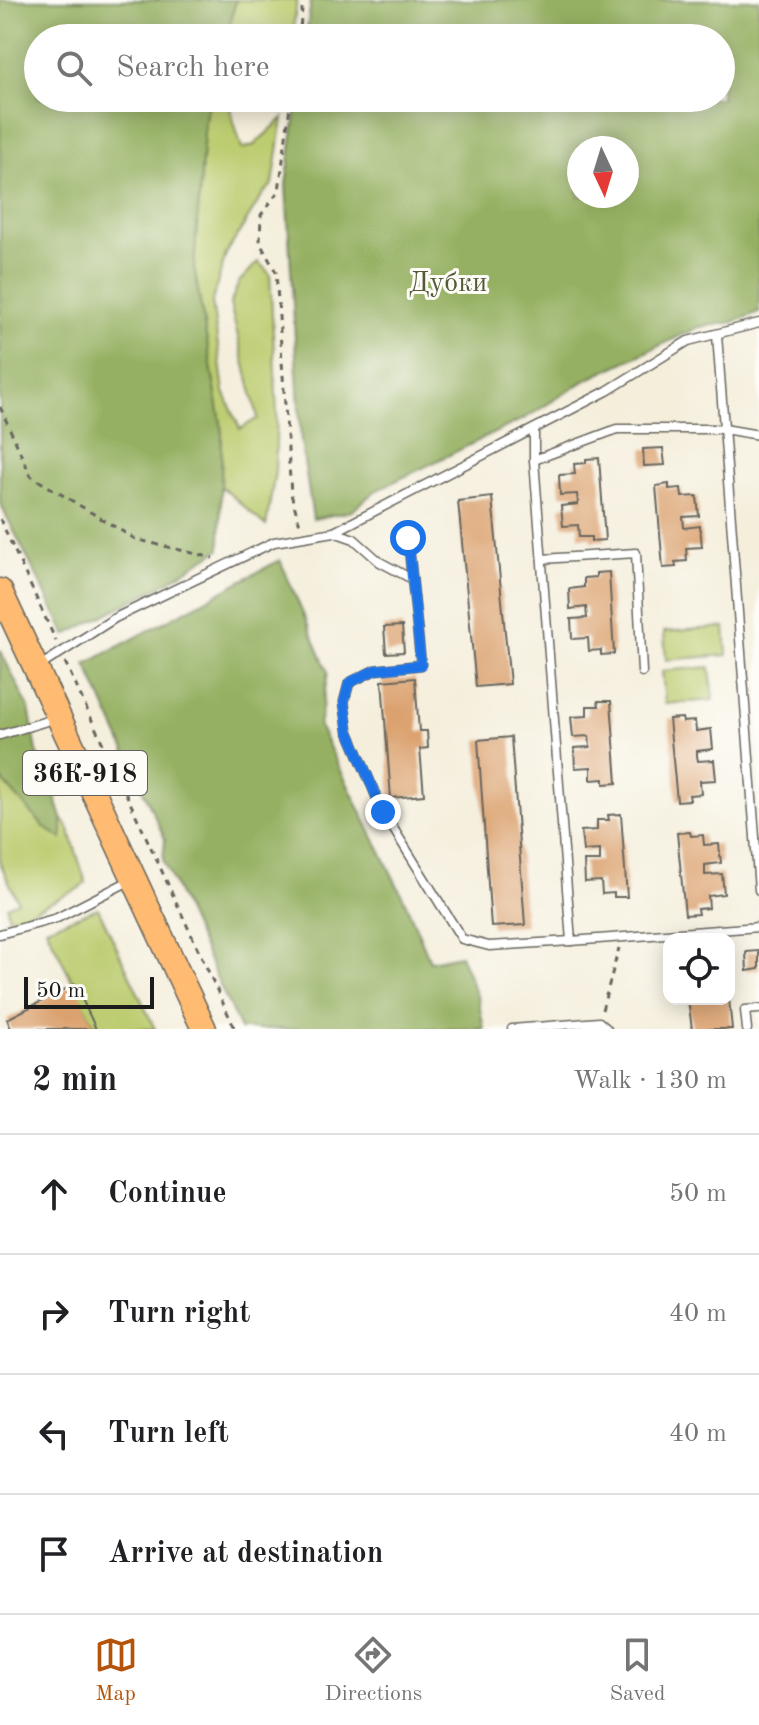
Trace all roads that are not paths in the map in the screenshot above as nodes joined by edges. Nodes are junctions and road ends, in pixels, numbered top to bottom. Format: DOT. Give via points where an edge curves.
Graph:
graph roads {
  1 [pos="759,323"];
  2 [pos="717,335"];
  3 [pos="534,429"];
  4 [pos="724,429"];
  5 [pos="759,435"];
  6 [pos="534,460"];
  7 [pos="334,532"];
  8 [pos="408,538"];
  9 [pos="542,559"];
  10 [pos="412,579"];
  11 [pos="0,591"];
  12 [pos="36,669"];
  13 [pos="642,672"];
  14 [pos="59,718"];
  15 [pos="0,735"];
  16 [pos="133,878"];
  17 [pos="759,890"];
  18 [pos="759,927"];
  19 [pos="0,934"];
  20 [pos="571,941"];
  21 [pos="759,1009"];
  22 [pos="204,1029"];
  23 [pos="512,1029"];
  24 [pos="607,1029"];
  25 [pos="747,1029"];
  1 -- 2 [label="lane"];
  2 -- 3 [label="lane" via="688,341"];
  2 -- 4 [label="lane"];
  3 -- 6 [label="lane"];
  3 -- 7 [label="lane"];
  4 -- 5 [label="lane"];
  4 -- 6 [label="lane" via="617,429"];
  4 -- 17 [label="lane"];
  6 -- 9 [label="lane"];
  7 -- 10 [label="lane" via="354,539 380,562"];
  7 -- 12 [label="lane" via="274,542 115,618"];
  8 -- 10 [label="lane"];
  9 -- 13 [label="lane" via="636,553"];
  9 -- 20 [label="lane"];
  10 -- 20 [label="lane" via="421,665 375,670 349,683 344,702 348,730 383,812 462,939 489,946"];
  11 -- 12 [label="main road, 36К-918"];
  12 -- 14 [label="main road, 36К-918"];
  14 -- 15 [label="lane"];
  14 -- 16 [label="main road, 36К-918"];
  16 -- 19 [label="lane" via="57,918"];
  16 -- 22 [label="main road, 36К-918"];
  18 -- 20 [label="lane"];
  21 -- 25 [label="lane" via="745,1010"];
  23 -- 24 [label="lane" via="599,1022"];
}
